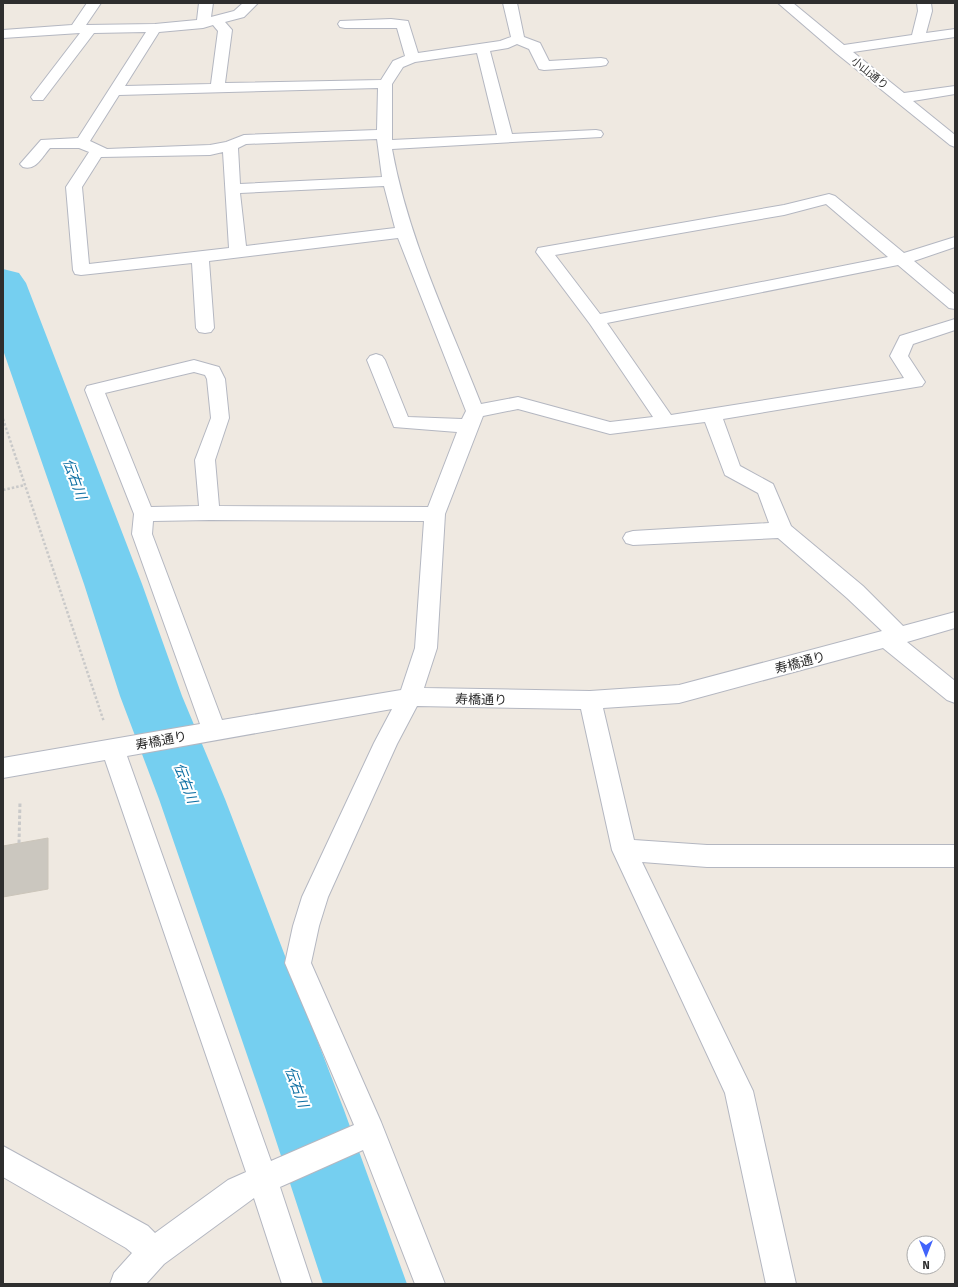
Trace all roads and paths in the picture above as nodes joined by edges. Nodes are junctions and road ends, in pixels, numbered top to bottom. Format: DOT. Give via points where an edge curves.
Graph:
graph roads {
  1 [pos="94,3"];
  2 [pos="206,3"];
  3 [pos="251,3"];
  4 [pos="510,3"];
  5 [pos="786,3"];
  6 [pos="924,3"];
  7 [pos="209,22"];
  8 [pos="345,24"];
  9 [pos="155,28"];
  10 [pos="83,29"];
  11 [pos="955,33"];
  12 [pos="3,34"];
  13 [pos="918,38"];
  14 [pos="517,40"];
  15 [pos="482,47"];
  16 [pos="841,50"];
  17 [pos="412,58"];
  18 [pos="601,62"];
  19 [pos="385,84"];
  20 [pos="217,89"];
  21 [pos="955,90"];
  22 [pos="116,91"];
  23 [pos="38,97"];
  24 [pos="901,98"];
  25 [pos="596,134"];
  26 [pos="505,138"];
  27 [pos="384,140"];
  28 [pos="79,142"];
  29 [pos="955,142"];
  30 [pos="230,146"];
  31 [pos="97,151"];
  32 [pos="28,164"];
  33 [pos="390,181"];
  34 [pos="232,189"];
  35 [pos="404,232"];
  36 [pos="955,242"];
  37 [pos="238,252"];
  38 [pos="200,257"];
  39 [pos="903,259"];
  40 [pos="955,304"];
  41 [pos="596,320"];
  42 [pos="955,324"];
  43 [pos="204,328"];
  44 [pos="376,360"];
  45 [pos="712,414"];
  46 [pos="472,418"];
  47 [pos="3,419"];
  48 [pos="666,422"];
  49 [pos="25,485"];
  50 [pos="3,490"];
  51 [pos="210,513"];
  52 [pos="144,514"];
  53 [pos="435,514"];
  54 [pos="782,530"];
  55 [pos="633,538"];
  56 [pos="955,620"];
  57 [pos="894,637"];
  58 [pos="955,694"];
  59 [pos="410,697"];
  60 [pos="590,700"];
  61 [pos="208,732"];
  62 [pos="124,747"];
  63 [pos="3,768"];
  64 [pos="20,802"];
  65 [pos="19,843"];
  66 [pos="624,850"];
  67 [pos="955,856"];
  68 [pos="364,1135"];
  69 [pos="3,1161"];
  70 [pos="274,1174"];
  71 [pos="153,1253"];
  72 [pos="125,1284"];
  73 [pos="297,1284"];
  74 [pos="430,1284"];
  75 [pos="781,1284"];
  1 -- 10 [label="street"];
  2 -- 7 [label="street"];
  3 -- 7 [label="street" via="239,14"];
  4 -- 14 [label="street" via="518,34"];
  5 -- 16 [label="street, 小山通り"];
  6 -- 13 [label="street" via="925,11"];
  7 -- 9 [label="street"];
  7 -- 20 [label="street" via="225,30"];
  8 -- 17 [label="street" via="403,24"];
  9 -- 10 [label="street"];
  9 -- 22 [label="street"];
  10 -- 12 [label="street"];
  10 -- 23 [label="street"];
  11 -- 13 [label="street"];
  13 -- 16 [label="street"];
  14 -- 15 [label="street" via="503,45"];
  14 -- 18 [label="street" via="535,46 544,66"];
  15 -- 17 [label="street"];
  15 -- 26 [label="street"];
  16 -- 24 [label="street, 小山通り"];
  17 -- 19 [label="street" via="398,64"];
  19 -- 20 [label="street"];
  19 -- 27 [label="street"];
  20 -- 22 [label="street"];
  21 -- 24 [label="street"];
  22 -- 28 [label="street" via="83,141"];
  24 -- 29 [label="street, 小山通り"];
  25 -- 26 [label="street"];
  26 -- 27 [label="street"];
  27 -- 30 [label="street" via="244,140"];
  27 -- 33 [label="street"];
  28 -- 31 [label="street"];
  28 -- 32 [label="street" via="46,143"];
  30 -- 31 [label="street" via="210,150 105,154"];
  30 -- 34 [label="street"];
  31 -- 38 [label="street" via="74,187 81,270"];
  33 -- 34 [label="street"];
  33 -- 35 [label="street"];
  34 -- 37 [label="street"];
  35 -- 37 [label="street"];
  35 -- 46 [label="street"];
  36 -- 39 [label="street"];
  37 -- 38 [label="street"];
  38 -- 43 [label="street"];
  39 -- 40 [label="street"];
  39 -- 41 [label="street"];
  39 -- 41 [label="street" via="829,199 784,210 544,252"];
  41 -- 48 [label="street"];
  42 -- 45 [label="street" via="906,340 899,356 916,382"];
  44 -- 46 [label="street" via="401,423"];
  45 -- 48 [label="street"];
  45 -- 54 [label="street" via="732,470 766,490"];
  46 -- 48 [label="street" via="518,403 610,428"];
  46 -- 53 [label="street"];
  47 -- 49 [label="path"];
  49 -- 50 [label="path"];
  49 -- 62 [label="path"];
  51 -- 52 [label="street"];
  51 -- 52 [label="street" via="205,460 220,418 216,378 213,371 194,366 94,390"];
  51 -- 53 [label="street"];
  52 -- 61 [label="street" via="142,534"];
  53 -- 59 [label="street" via="426,648"];
  54 -- 55 [label="street"];
  54 -- 57 [label="street" via="855,592"];
  56 -- 57 [label="street, 寿橋通り"];
  57 -- 58 [label="street"];
  57 -- 60 [label="street, 寿橋通り" via="679,694"];
  59 -- 60 [label="street, 寿橋通り"];
  59 -- 61 [label="street, 寿橋通り"];
  59 -- 68 [label="street" via="315,897 298,963"];
  60 -- 66 [label="street"];
  61 -- 62 [label="street, 寿橋通り"];
  62 -- 63 [label="street, 寿橋通り"];
  62 -- 70 [label="street"];
  64 -- 65 [label="path"];
  66 -- 67 [label="street" via="707,856"];
  66 -- 75 [label="street" via="739,1091"];
  68 -- 70 [label="street"];
  68 -- 74 [label="street"];
  69 -- 71 [label="street" via="137,1237"];
  70 -- 71 [label="street" via="238,1190"];
  70 -- 73 [label="street"];
  71 -- 72 [label="street"];
}
